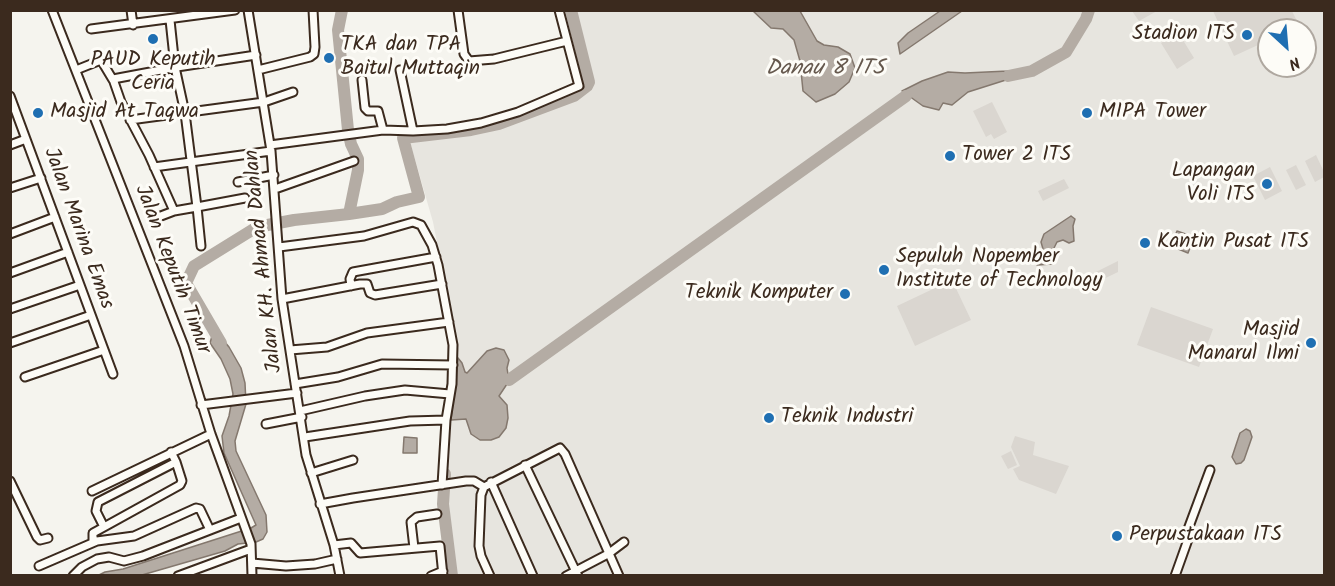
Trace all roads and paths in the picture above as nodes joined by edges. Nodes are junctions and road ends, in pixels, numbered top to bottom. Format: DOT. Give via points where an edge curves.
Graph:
graph roads {
  1 [pos="52,10"];
  2 [pos="131,10"];
  3 [pos="236,10"];
  4 [pos="248,10"];
  5 [pos="312,10"];
  6 [pos="458,10"];
  7 [pos="560,10"];
  8 [pos="170,20"];
  9 [pos="134,25"];
  10 [pos="91,29"];
  11 [pos="567,41"];
  12 [pos="256,56"];
  13 [pos="175,67"];
  14 [pos="76,70"];
  15 [pos="258,70"];
  16 [pos="400,70"];
  17 [pos="114,79"];
  18 [pos="362,80"];
  19 [pos="293,92"];
  20 [pos="11,102"];
  21 [pos="264,102"];
  22 [pos="184,114"];
  23 [pos="130,120"];
  24 [pos="383,130"];
  25 [pos="413,131"];
  26 [pos="26,139"];
  27 [pos="10,145"];
  28 [pos="271,148"];
  29 [pos="190,161"];
  30 [pos="354,161"];
  31 [pos="154,167"];
  32 [pos="274,175"];
  33 [pos="41,178"];
  34 [pos="238,182"];
  35 [pos="10,188"];
  36 [pos="275,189"];
  37 [pos="245,198"];
  38 [pos="196,207"];
  39 [pos="174,212"];
  40 [pos="55,218"];
  41 [pos="153,219"];
  42 [pos="10,234"];
  43 [pos="201,246"];
  44 [pos="279,247"];
  45 [pos="68,252"];
  46 [pos="436,257"];
  47 [pos="10,273"];
  48 [pos="442,284"];
  49 [pos="80,285"];
  50 [pos="351,286"];
  51 [pos="282,299"];
  52 [pos="10,309"];
  53 [pos="91,315"];
  54 [pos="449,322"];
  55 [pos="10,343"];
  56 [pos="104,350"];
  57 [pos="290,350"];
  58 [pos="453,365"];
  59 [pos="113,374"];
  60 [pos="25,377"];
  61 [pos="295,384"];
  62 [pos="297,393"];
  63 [pos="450,394"];
  64 [pos="201,405"];
  65 [pos="301,414"];
  66 [pos="446,420"];
  67 [pos="266,424"];
  68 [pos="211,434"];
  69 [pos="305,437"];
  70 [pos="171,453"];
  71 [pos="353,460"];
  72 [pos="176,462"];
  73 [pos="525,465"];
  74 [pos="1210,470"];
  75 [pos="311,473"];
  76 [pos="10,481"];
  77 [pos="491,482"];
  78 [pos="445,485"];
  79 [pos="484,487"];
  80 [pos="92,491"];
  81 [pos="320,504"];
  82 [pos="437,514"];
  83 [pos="241,518"];
  84 [pos="104,528"];
  85 [pos="210,531"];
  86 [pos="48,538"];
  87 [pos="93,542"];
  88 [pos="624,542"];
  89 [pos="334,545"];
  90 [pos="251,547"];
  91 [pos="414,548"];
  92 [pos="608,554"];
  93 [pos="337,559"];
  94 [pos="252,563"];
  95 [pos="39,566"];
  96 [pos="443,573"];
  97 [pos="487,573"];
  98 [pos="577,573"];
  99 [pos="530,575"];
  100 [pos="73,576"];
  101 [pos="178,576"];
  102 [pos="252,576"];
  103 [pos="340,576"];
  104 [pos="431,576"];
  105 [pos="566,576"];
  106 [pos="619,576"];
  107 [pos="1174,576"];
  1 -- 14 [label="street, Jalan Keputih Timur"];
  2 -- 9 [label="street"];
  3 -- 8 [label="street"];
  4 -- 12 [label="street, Jalan KH. Ahmad Dahlan"];
  5 -- 15 [label="street" via="314,54"];
  6 -- 11 [label="street" via="462,46 471,61"];
  7 -- 11 [label="street"];
  8 -- 9 [label="street"];
  8 -- 13 [label="street"];
  9 -- 10 [label="street"];
  11 -- 25 [label="street" via="579,86 500,119"];
  12 -- 13 [label="street"];
  12 -- 15 [label="street, Jalan KH. Ahmad Dahlan"];
  13 -- 17 [label="street"];
  13 -- 22 [label="street"];
  14 -- 17 [label="street" via="101,60"];
  14 -- 64 [label="street, Jalan Keputih Timur" via="184,345"];
  15 -- 21 [label="street, Jalan KH. Ahmad Dahlan"];
  16 -- 25 [label="street"];
  17 -- 23 [label="street"];
  18 -- 24 [label="street" via="366,109 378,111"];
  19 -- 21 [label="street"];
  20 -- 26 [label="street, Jalan Marina Emas"];
  21 -- 22 [label="street"];
  21 -- 28 [label="street, Jalan KH. Ahmad Dahlan"];
  22 -- 23 [label="street"];
  22 -- 29 [label="street"];
  23 -- 31 [label="street"];
  24 -- 25 [label="street"];
  24 -- 28 [label="street"];
  26 -- 27 [label="street"];
  26 -- 33 [label="street, Jalan Marina Emas"];
  28 -- 29 [label="street"];
  28 -- 32 [label="street, Jalan KH. Ahmad Dahlan"];
  29 -- 31 [label="street"];
  29 -- 38 [label="street"];
  30 -- 36 [label="street"];
  31 -- 39 [label="street"];
  32 -- 34 [label="street"];
  32 -- 36 [label="street, Jalan KH. Ahmad Dahlan"];
  33 -- 35 [label="street"];
  33 -- 40 [label="street, Jalan Marina Emas"];
  36 -- 44 [label="street, Jalan KH. Ahmad Dahlan"];
  37 -- 38 [label="street"];
  38 -- 39 [label="street"];
  38 -- 43 [label="street"];
  39 -- 41 [label="street"];
  40 -- 42 [label="street"];
  40 -- 45 [label="street, Jalan Marina Emas"];
  44 -- 46 [label="street" via="364,236 413,222 424,228"];
  44 -- 51 [label="street, Jalan KH. Ahmad Dahlan"];
  45 -- 47 [label="street"];
  45 -- 49 [label="street, Jalan Marina Emas"];
  46 -- 48 [label="street"];
  46 -- 50 [label="street" via="353,272"];
  48 -- 50 [label="street" via="375,295 368,285"];
  48 -- 54 [label="street"];
  49 -- 52 [label="street"];
  49 -- 53 [label="street, Jalan Marina Emas"];
  50 -- 51 [label="street"];
  51 -- 57 [label="street, Jalan KH. Ahmad Dahlan"];
  53 -- 55 [label="street"];
  53 -- 56 [label="street, Jalan Marina Emas"];
  54 -- 57 [label="street" via="367,333 327,347"];
  54 -- 58 [label="street"];
  56 -- 59 [label="street, Jalan Marina Emas"];
  56 -- 60 [label="street"];
  57 -- 61 [label="street, Jalan KH. Ahmad Dahlan"];
  58 -- 61 [label="street" via="382,364"];
  58 -- 63 [label="street"];
  61 -- 62 [label="street, Jalan KH. Ahmad Dahlan"];
  62 -- 64 [label="street"];
  62 -- 65 [label="street, Jalan KH. Ahmad Dahlan"];
  63 -- 65 [label="street" via="405,390 365,396"];
  63 -- 66 [label="street"];
  64 -- 68 [label="street, Jalan Keputih Timur"];
  65 -- 67 [label="street"];
  65 -- 69 [label="street, Jalan KH. Ahmad Dahlan"];
  66 -- 69 [label="street" via="410,421"];
  66 -- 78 [label="street"];
  68 -- 70 [label="street"];
  68 -- 83 [label="street, Jalan Keputih Timur"];
  69 -- 75 [label="street, Jalan KH. Ahmad Dahlan"];
  70 -- 72 [label="street"];
  70 -- 80 [label="street"];
  71 -- 75 [label="street"];
  72 -- 84 [label="street" via="180,485"];
  72 -- 84 [label="street" via="98,502 96,512"];
  73 -- 77 [label="street"];
  73 -- 92 [label="street" via="563,450"];
  73 -- 98 [label="street"];
  74 -- 107 [label="street"];
  75 -- 81 [label="street, Jalan KH. Ahmad Dahlan"];
  76 -- 86 [label="street" via="37,537"];
  77 -- 79 [label="street"];
  77 -- 99 [label="street"];
  78 -- 79 [label="street" via="474,481"];
  78 -- 81 [label="street"];
  79 -- 97 [label="street" via="479,546"];
  81 -- 89 [label="street, Jalan KH. Ahmad Dahlan"];
  82 -- 91 [label="street" via="417,517 411,522"];
  83 -- 85 [label="street"];
  83 -- 90 [label="street, Jalan Keputih Timur"];
  84 -- 87 [label="street" via="93,532"];
  85 -- 87 [label="street" via="196,508 134,536"];
  85 -- 100 [label="street" via="130,560 97,559"];
  87 -- 95 [label="street"];
  88 -- 92 [label="street"];
  89 -- 91 [label="street" via="351,543 360,553"];
  89 -- 93 [label="street, Jalan KH. Ahmad Dahlan"];
  90 -- 94 [label="street, Jalan Keputih Timur"];
  90 -- 101 [label="street"];
  91 -- 96 [label="street" via="440,546"];
  92 -- 98 [label="street"];
  92 -- 106 [label="street"];
  93 -- 94 [label="street" via="286,566"];
  93 -- 103 [label="street, Jalan KH. Ahmad Dahlan"];
  94 -- 102 [label="street, Jalan Keputih Timur"];
  96 -- 104 [label="street"];
  98 -- 105 [label="street"];
}
